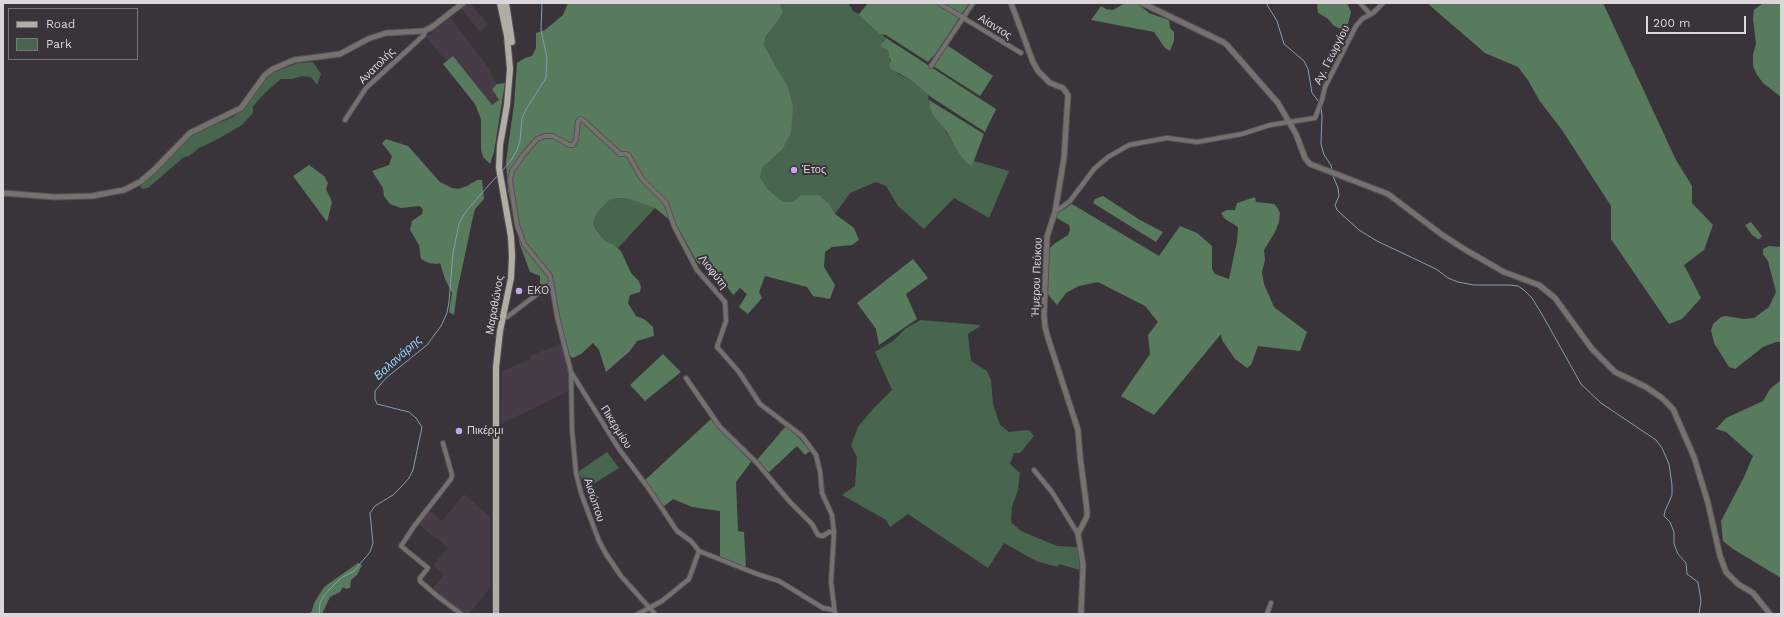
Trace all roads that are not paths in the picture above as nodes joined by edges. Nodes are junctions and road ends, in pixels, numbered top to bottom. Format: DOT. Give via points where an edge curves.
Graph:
graph roads {
  1 [pos="463,3"];
  2 [pos="500,3"];
  3 [pos="506,3"];
  4 [pos="939,3"];
  5 [pos="973,3"];
  6 [pos="1011,3"];
  7 [pos="1142,3"];
  8 [pos="1360,3"];
  9 [pos="1383,3"];
  10 [pos="1370,14"];
  11 [pos="963,17"];
  12 [pos="426,30"];
  13 [pos="1021,53"];
  14 [pos="932,66"];
  15 [pos="345,120"];
  16 [pos="579,120"];
  17 [pos="1291,123"];
  18 [pos="501,161"];
  19 [pos="502,180"];
  20 [pos="3,193"];
  21 [pos="1056,212"];
  22 [pos="552,283"];
  23 [pos="507,317"];
  24 [pos="571,372"];
  25 [pos="686,378"];
  26 [pos="443,443"];
  27 [pos="1034,470"];
  28 [pos="834,532"];
  29 [pos="1078,534"];
  30 [pos="699,551"];
  31 [pos="1271,603"];
  32 [pos="650,608"];
  33 [pos="834,612"];
  34 [pos="461,614"];
  35 [pos="496,614"];
  36 [pos="500,614"];
  37 [pos="638,614"];
  38 [pos="655,614"];
  39 [pos="1081,614"];
  40 [pos="1267,614"];
  41 [pos="1770,614"];
  1 -- 12 [label="street"];
  2 -- 18 [label="main road, Μαραθώνος" via="510,69"];
  3 -- 18 [label="main road, Μαραθώνος" via="514,70"];
  4 -- 11 [label="street, Αίαντος"];
  5 -- 11 [label="street"];
  6 -- 21 [label="street, Ήμερου Πεύκου" via="1038,71 1050,83 1063,88 1068,95 1066,144"];
  7 -- 17 [label="street" via="1227,45 1272,94"];
  8 -- 10 [label="street"];
  9 -- 10 [label="street, Αγ. Γεωργίου"];
  10 -- 17 [label="street, Αγ. Γεωργίου" via="1356,26 1340,56 1325,87 1315,118"];
  11 -- 13 [label="street, Αίαντος"];
  11 -- 14 [label="street"];
  12 -- 15 [label="street, Ανατολής" via="424,35 366,88"];
  12 -- 20 [label="street" via="386,33 368,39 340,54 294,60 277,66 265,75 241,108 190,133 154,170 140,182 124,190 92,196 55,197"];
  16 -- 22 [label="street, Πικερμίου" via="573,145 553,136 541,137 530,146 512,171 510,180 517,225 524,244 547,271"];
  16 -- 28 [label="street, Λιοφύτη" via="583,120 620,154 628,155 642,179 666,203 674,226 697,270 725,302 726,321 717,347 740,372 760,404 798,432 816,455 822,493 831,513"];
  17 -- 21 [label="street" via="1270,125 1242,134 1197,142 1167,138 1129,145 1100,164 1070,201"];
  17 -- 41 [label="street" via="1307,161 1388,194 1464,249 1500,270 1539,284 1555,298 1592,350 1615,372 1654,391 1668,403 1694,457 1723,565 1730,577 1753,593"];
  18 -- 19 [label="main road, Μαραθώνος"];
  19 -- 23 [label="main road, Μαραθώνος" via="514,230 516,256 514,285"];
  19 -- 35 [label="main road, Μαραθώνος" via="512,256 511,278 500,331 496,367"];
  21 -- 29 [label="street, Ήμερου Πεύκου" via="1047,237 1044,314 1049,341 1078,430 1088,510"];
  22 -- 23 [label="street"];
  22 -- 24 [label="street, Πικερμίου"];
  23 -- 36 [label="main road, Μαραθώνος" via="500,384"];
  24 -- 30 [label="street, Πικερμίου" via="619,449 664,514 677,531 691,541"];
  24 -- 32 [label="street, Αισώπου" via="572,430 576,473 581,493 606,554 621,576"];
  25 -- 28 [label="street" via="720,427 757,463 812,524 818,535"];
  26 -- 34 [label="street" via="452,479 402,547 428,568 420,579 421,582"];
  27 -- 29 [label="street" via="1049,488"];
  28 -- 33 [label="street" via="831,582"];
  29 -- 39 [label="street" via="1083,565"];
  30 -- 32 [label="street" via="689,579 670,596"];
  30 -- 33 [label="street, Πικερμίου" via="779,581"];
  31 -- 40 [label="street"];
  32 -- 37 [label="street"];
  32 -- 38 [label="street, Αισώπου"];
}
